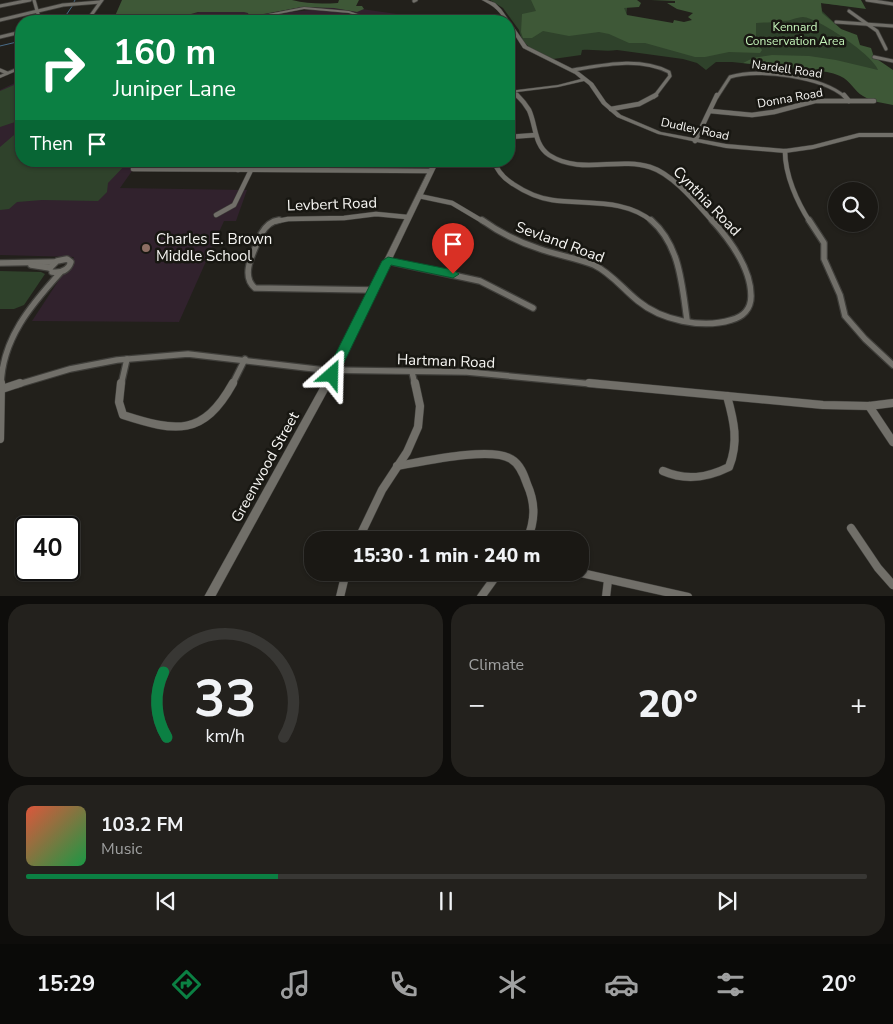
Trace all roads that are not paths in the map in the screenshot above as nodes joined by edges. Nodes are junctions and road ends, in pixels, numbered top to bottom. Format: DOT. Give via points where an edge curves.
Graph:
graph roads {
  1 [pos="32,0"];
  2 [pos="484,0"];
  3 [pos="867,0"];
  4 [pos="101,1"];
  5 [pos="893,4"];
  6 [pos="0,6"];
  7 [pos="849,10"];
  8 [pos="38,11"];
  9 [pos="21,15"];
  10 [pos="39,15"];
  11 [pos="91,15"];
  12 [pos="268,15"];
  13 [pos="358,15"];
  14 [pos="503,15"];
  15 [pos="15,16"];
  16 [pos="0,20"];
  17 [pos="836,22"];
  18 [pos="870,25"];
  19 [pos="893,26"];
  20 [pos="515,32"];
  21 [pos="15,33"];
  22 [pos="0,37"];
  23 [pos="886,49"];
  24 [pos="874,57"];
  25 [pos="893,61"];
  26 [pos="0,70"];
  27 [pos="15,70"];
  28 [pos="572,70"];
  29 [pos="7,74"];
  30 [pos="0,76"];
  31 [pos="585,79"];
  32 [pos="515,91"];
  33 [pos="515,96"];
  34 [pos="849,101"];
  35 [pos="874,101"];
  36 [pos="611,109"];
  37 [pos="710,111"];
  38 [pos="893,134"];
  39 [pos="536,136"];
  40 [pos="515,137"];
  41 [pos="695,141"];
  42 [pos="785,151"];
  43 [pos="432,167"];
  44 [pos="496,167"];
  45 [pos="133,169"];
  46 [pos="238,170"];
  47 [pos="251,170"];
  48 [pos="430,171"];
  49 [pos="419,196"];
  50 [pos="216,216"];
  51 [pos="407,217"];
  52 [pos="388,261"];
  53 [pos="55,262"];
  54 [pos="0,263"];
  55 [pos="19,263"];
  56 [pos="51,270"];
  57 [pos="60,272"];
  58 [pos="48,285"];
  59 [pos="373,290"];
  60 [pos="533,308"];
  61 [pos="687,320"];
  62 [pos="8,348"];
  63 [pos="0,349"];
  64 [pos="127,359"];
  65 [pos="246,359"];
  66 [pos="893,365"];
  67 [pos="335,369"];
  68 [pos="412,372"];
  69 [pos="2,389"];
  70 [pos="727,396"];
  71 [pos="1,398"];
  72 [pos="893,403"];
  73 [pos="869,406"];
  74 [pos="0,439"];
  75 [pos="893,442"];
  76 [pos="397,466"];
  77 [pos="663,471"];
  78 [pos="851,528"];
  79 [pos="362,531"];
  80 [pos="531,531"];
  81 [pos="589,575"];
  82 [pos="608,580"];
  83 [pos="344,581"];
  84 [pos="492,581"];
  85 [pos="893,585"];
  86 [pos="209,596"];
  87 [pos="340,596"];
  88 [pos="481,596"];
  89 [pos="606,596"];
  90 [pos="688,596"];
  1 -- 6 [label="street"];
  1 -- 8 [label="street"];
  2 -- 14 [label="street, Dudley Road" via="494,4"];
  3 -- 5 [label="street"];
  4 -- 8 [label="street"];
  4 -- 11 [label="street"];
  7 -- 18 [label="street"];
  8 -- 9 [label="street"];
  8 -- 10 [label="street"];
  12 -- 13 [label="street" via="304,8"];
  15 -- 16 [label="street"];
  17 -- 18 [label="street"];
  18 -- 19 [label="street"];
  18 -- 23 [label="street" via="883,38"];
  20 -- 28 [label="street, Dudley Road" via="525,47"];
  21 -- 22 [label="street"];
  24 -- 25 [label="street"];
  26 -- 29 [label="street"];
  27 -- 29 [label="street"];
  28 -- 31 [label="street, Dudley Road"];
  28 -- 36 [label="street" via="633,64 657,66 669,72 668,80 652,100"];
  29 -- 30 [label="street"];
  31 -- 32 [label="street"];
  31 -- 36 [label="street, Dudley Road"];
  33 -- 39 [label="street, Cynthia Road" via="530,112"];
  34 -- 35 [label="street, Donna Road"];
  34 -- 37 [label="street, Donna Road" via="815,102 752,115"];
  34 -- 37 [label="street, Nardell Road" via="821,82 745,74 728,79"];
  36 -- 41 [label="street, Dudley Road" via="624,119 654,131"];
  37 -- 41 [label="street, Nardell Road"];
  38 -- 42 [label="street, Dudley Road" via="859,135"];
  39 -- 40 [label="street"];
  39 -- 61 [label="street, Cynthia Road" via="541,148 563,162 641,166 661,171 724,232 739,255 752,302 743,314 726,322 705,324"];
  41 -- 42 [label="street, Dudley Road"];
  42 -- 66 [label="street" via="785,161 800,206 824,243 824,259 840,295 845,316"];
  43 -- 48 [label="street, Greenwood Street"];
  44 -- 61 [label="street" via="505,178 528,193 563,201 615,204 648,218 662,232 674,252"];
  45 -- 46 [label="street"];
  46 -- 47 [label="street"];
  47 -- 48 [label="street"];
  47 -- 50 [label="street" via="234,205"];
  48 -- 49 [label="street, Greenwood Street"];
  49 -- 51 [label="street, Greenwood Street"];
  49 -- 61 [label="street, Sevland Road" via="451,203 516,240 594,266 609,275 642,306 665,316"];
  51 -- 52 [label="street, Greenwood Street"];
  51 -- 59 [label="street, Levbert Road" via="376,214 279,219 264,228 247,274 249,283 255,288"];
  52 -- 59 [label="street, Greenwood Street"];
  52 -- 60 [label="street" via="480,281"];
  53 -- 55 [label="street"];
  53 -- 56 [label="street"];
  53 -- 57 [label="street" via="65,259 71,262 70,267"];
  54 -- 55 [label="street"];
  55 -- 56 [label="street"];
  56 -- 57 [label="street"];
  56 -- 58 [label="street"];
  57 -- 58 [label="street"];
  58 -- 62 [label="street"];
  59 -- 67 [label="street, Greenwood Street"];
  62 -- 63 [label="street"];
  62 -- 69 [label="street" via="2,369"];
  64 -- 65 [label="street, Hartman Road" via="188,354"];
  64 -- 65 [label="street" via="119,401 123,415 180,427 198,423 209,415 234,382"];
  64 -- 69 [label="street, Hartman Road"];
  65 -- 67 [label="street, Hartman Road"];
  67 -- 68 [label="street, Hartman Road"];
  67 -- 86 [label="street, Greenwood Street"];
  68 -- 70 [label="street, Hartman Road" via="467,372"];
  68 -- 76 [label="street" via="420,417 407,452"];
  69 -- 71 [label="street"];
  70 -- 73 [label="street, Hartman Road"];
  70 -- 77 [label="street" via="736,428 737,447 730,468 707,477 676,476"];
  71 -- 74 [label="street"];
  72 -- 73 [label="street, Hartman Road"];
  73 -- 75 [label="street"];
  76 -- 79 [label="street"];
  76 -- 80 [label="street" via="457,456 507,456 516,462 531,492 534,509"];
  78 -- 85 [label="street"];
  81 -- 82 [label="street"];
  82 -- 89 [label="street"];
  82 -- 90 [label="street"];
  83 -- 87 [label="street"];
  84 -- 88 [label="street"];
}
